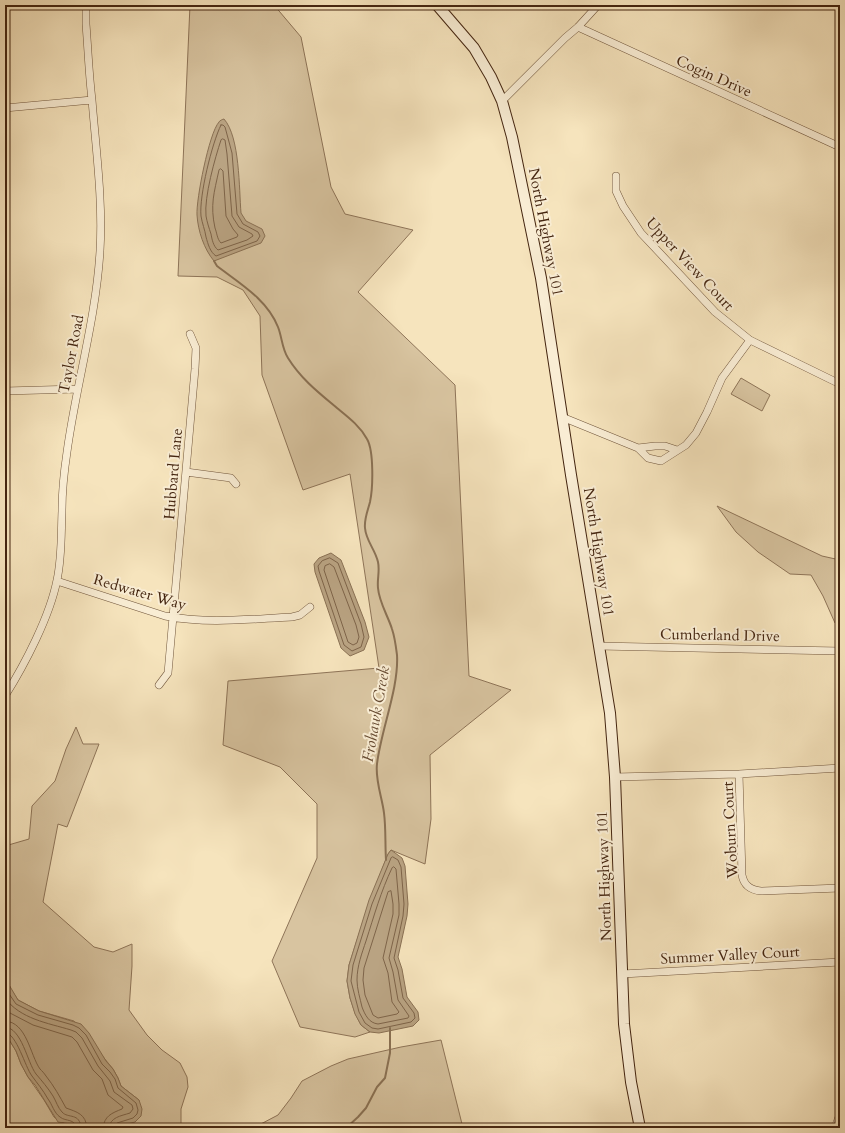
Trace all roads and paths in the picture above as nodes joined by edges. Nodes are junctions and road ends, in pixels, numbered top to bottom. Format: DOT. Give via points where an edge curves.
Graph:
graph roads {
  1 [pos="86,5"];
  2 [pos="437,5"];
  3 [pos="598,5"];
  4 [pos="578,27"];
  5 [pos="92,100"];
  6 [pos="502,101"];
  7 [pos="5,108"];
  8 [pos="840,147"];
  9 [pos="616,176"];
  10 [pos="190,334"];
  11 [pos="750,340"];
  12 [pos="840,384"];
  13 [pos="77,389"];
  14 [pos="5,391"];
  15 [pos="562,417"];
  16 [pos="638,448"];
  17 [pos="677,450"];
  18 [pos="186,472"];
  19 [pos="236,484"];
  20 [pos="57,581"];
  21 [pos="310,607"];
  22 [pos="173,618"];
  23 [pos="599,646"];
  24 [pos="840,650"];
  25 [pos="159,685"];
  26 [pos="5,696"];
  27 [pos="840,768"];
  28 [pos="739,774"];
  29 [pos="615,777"];
  30 [pos="840,888"];
  31 [pos="840,962"];
  32 [pos="622,974"];
  33 [pos="840,1114"];
  34 [pos="640,1128"];
  35 [pos="835,1128"];
  1 -- 5 [label="street, Taylor Road"];
  2 -- 6 [label="main road, North Highway 101" via="474,48"];
  3 -- 4 [label="street"];
  4 -- 6 [label="street"];
  4 -- 8 [label="street, Cogin Drive"];
  5 -- 7 [label="street"];
  5 -- 13 [label="street, Taylor Road" via="99,190 100,250 95,297"];
  6 -- 15 [label="main road, North Highway 101" via="512,137 541,278"];
  9 -- 11 [label="street, Upper View Court" via="616,191 641,234 716,312"];
  10 -- 18 [label="street, Hubbard Lane" via="196,348"];
  11 -- 12 [label="street, Upper View Court"];
  11 -- 17 [label="street" via="722,378 696,433 686,445"];
  13 -- 14 [label="street"];
  13 -- 20 [label="street, Taylor Road" via="64,472"];
  15 -- 16 [label="street"];
  15 -- 23 [label="main road, North Highway 101"];
  16 -- 17 [label="street" via="665,446"];
  16 -- 17 [label="street" via="648,458 661,461"];
  18 -- 19 [label="street" via="231,478"];
  18 -- 22 [label="street, Hubbard Lane"];
  20 -- 22 [label="street, Redwater Way"];
  20 -- 26 [label="street, Taylor Road" via="36,637"];
  21 -- 22 [label="street, Redwater Way" via="292,617 214,621"];
  22 -- 25 [label="street, Hubbard Lane" via="168,673"];
  23 -- 24 [label="street, Cumberland Drive"];
  23 -- 29 [label="main road, North Highway 101" via="610,713"];
  27 -- 28 [label="street"];
  28 -- 29 [label="street"];
  28 -- 30 [label="street, Woburn Court" via="742,875 746,885 761,891"];
  29 -- 32 [label="main road, North Highway 101"];
  31 -- 32 [label="street, Summer Valley Court"];
  32 -- 34 [label="main road, North Highway 101" via="626,1054"];
  33 -- 35 [label="street"];
}
